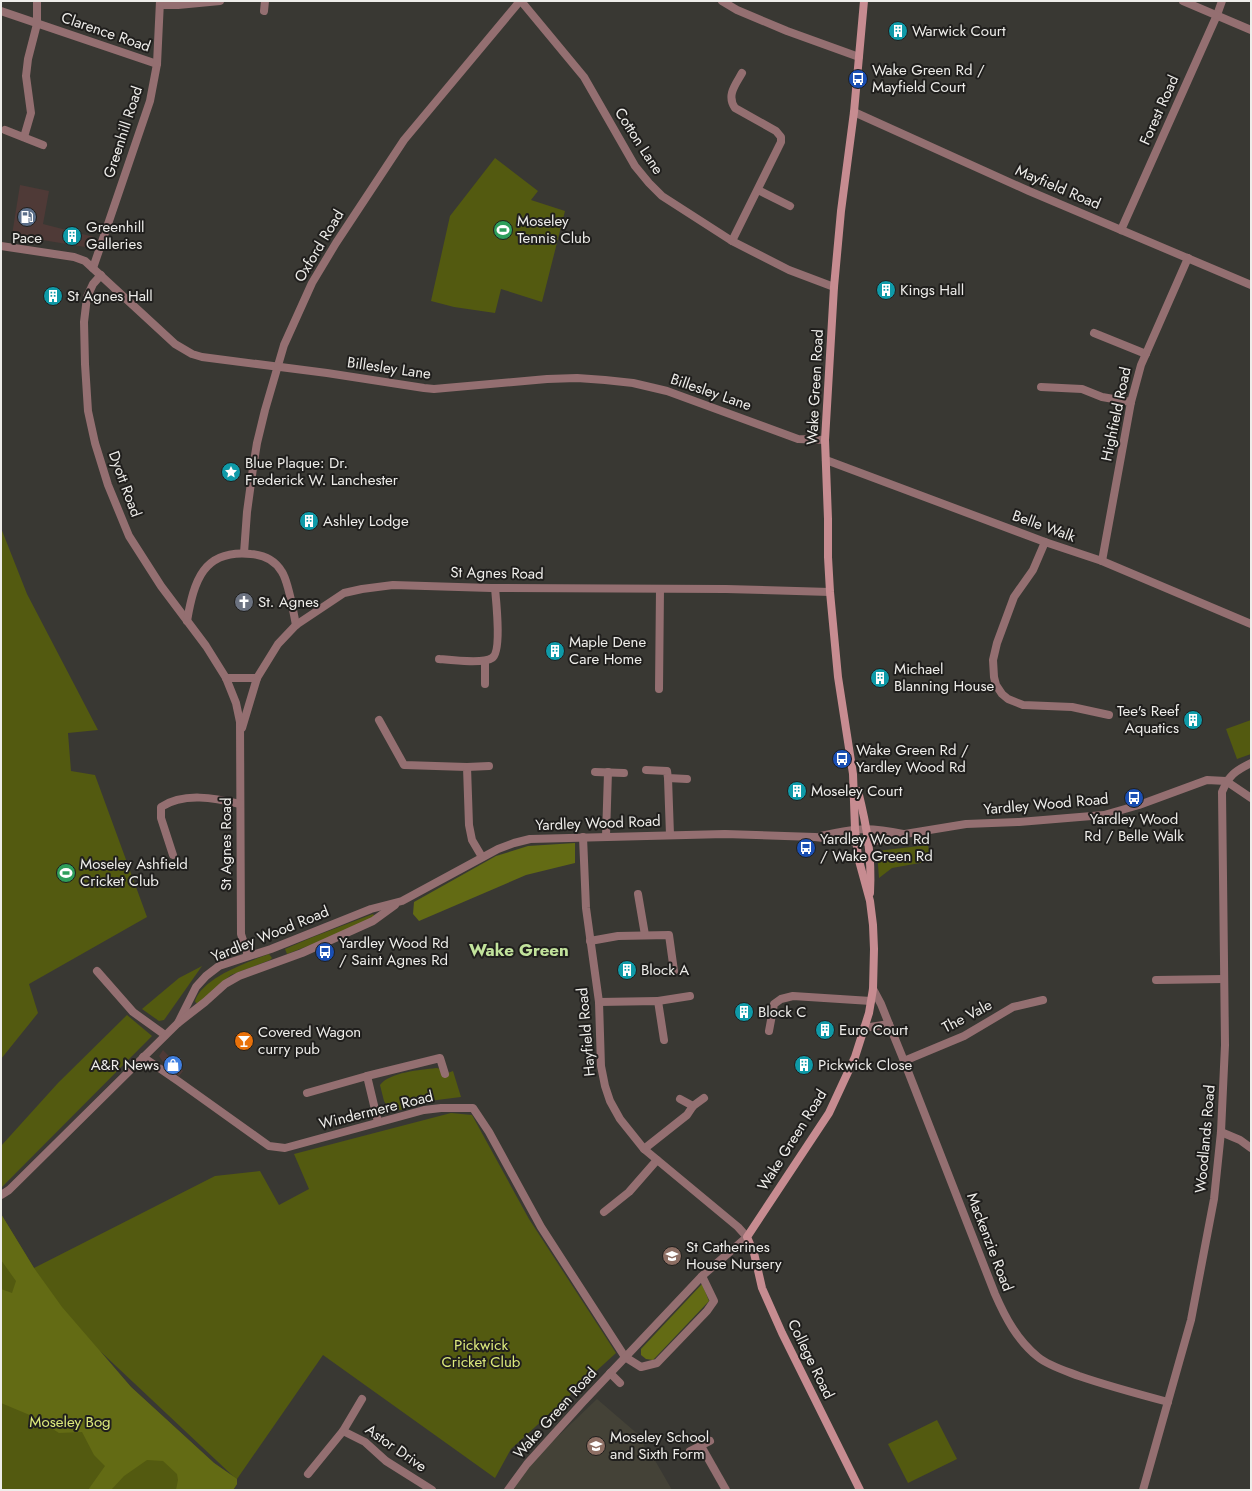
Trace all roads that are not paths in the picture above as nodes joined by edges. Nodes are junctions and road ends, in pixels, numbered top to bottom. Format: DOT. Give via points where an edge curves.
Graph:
graph roads {
  1 [pos="38,1"];
  2 [pos="220,1"];
  3 [pos="265,1"];
  4 [pos="520,1"];
  5 [pos="722,1"];
  6 [pos="864,1"];
  7 [pos="1183,1"];
  8 [pos="1222,1"];
  9 [pos="160,3"];
  10 [pos="1,11"];
  11 [pos="264,11"];
  12 [pos="1217,15"];
  13 [pos="37,24"];
  14 [pos="1251,30"];
  15 [pos="858,57"];
  16 [pos="157,64"];
  17 [pos="742,73"];
  18 [pos="854,112"];
  19 [pos="5,130"];
  20 [pos="24,137"];
  21 [pos="43,145"];
  22 [pos="758,190"];
  23 [pos="790,206"];
  24 [pos="1121,230"];
  25 [pos="732,241"];
  26 [pos="1,246"];
  27 [pos="1188,258"];
  28 [pos="92,268"];
  29 [pos="101,275"];
  30 [pos="1251,285"];
  31 [pos="834,286"];
  32 [pos="1094,333"];
  33 [pos="1146,354"];
  34 [pos="277,367"];
  35 [pos="1041,387"];
  36 [pos="1131,402"];
  37 [pos="825,440"];
  38 [pos="826,460"];
  39 [pos="1045,542"];
  40 [pos="244,553"];
  41 [pos="1102,561"];
  42 [pos="495,588"];
  43 [pos="660,589"];
  44 [pos="830,592"];
  45 [pos="187,621"];
  46 [pos="1251,624"];
  47 [pos="296,625"];
  48 [pos="439,659"];
  49 [pos="485,661"];
  50 [pos="226,678"];
  51 [pos="257,678"];
  52 [pos="485,684"];
  53 [pos="659,689"];
  54 [pos="1109,715"];
  55 [pos="379,720"];
  56 [pos="240,732"];
  57 [pos="1251,763"];
  58 [pos="489,766"];
  59 [pos="467,767"];
  60 [pos="646,770"];
  61 [pos="595,772"];
  62 [pos="608,772"];
  63 [pos="624,773"];
  64 [pos="853,774"];
  65 [pos="668,778"];
  66 [pos="687,779"];
  67 [pos="1226,781"];
  68 [pos="1251,798"];
  69 [pos="240,804"];
  70 [pos="867,828"];
  71 [pos="856,829"];
  72 [pos="905,834"];
  73 [pos="670,835"];
  74 [pos="606,836"];
  75 [pos="583,837"];
  76 [pos="815,837"];
  77 [pos="868,841"];
  78 [pos="856,842"];
  79 [pos="173,856"];
  80 [pos="482,858"];
  81 [pos="638,894"];
  82 [pos="870,901"];
  83 [pos="398,903"];
  84 [pos="645,934"];
  85 [pos="590,941"];
  86 [pos="271,949"];
  87 [pos="248,956"];
  88 [pos="276,963"];
  89 [pos="97,971"];
  90 [pos="674,971"];
  91 [pos="1224,979"];
  92 [pos="1156,980"];
  93 [pos="873,990"];
  94 [pos="690,996"];
  95 [pos="658,1000"];
  96 [pos="871,1000"];
  97 [pos="1043,1000"];
  98 [pos="598,1002"];
  99 [pos="178,1022"];
  100 [pos="889,1024"];
  101 [pos="864,1028"];
  102 [pos="769,1031"];
  103 [pos="165,1035"];
  104 [pos="664,1040"];
  105 [pos="142,1058"];
  106 [pos="904,1061"];
  107 [pos="445,1074"];
  108 [pos="367,1076"];
  109 [pos="307,1093"];
  110 [pos="704,1098"];
  111 [pos="680,1099"];
  112 [pos="693,1106"];
  113 [pos="378,1122"];
  114 [pos="1221,1132"];
  115 [pos="1251,1148"];
  116 [pos="644,1149"];
  117 [pos="657,1160"];
  118 [pos="1,1195"];
  119 [pos="604,1212"];
  120 [pos="747,1237"];
  121 [pos="702,1276"];
  122 [pos="625,1357"];
  123 [pos="610,1374"];
  124 [pos="620,1383"];
  125 [pos="362,1399"];
  126 [pos="1168,1402"];
  127 [pos="343,1431"];
  128 [pos="710,1441"];
  129 [pos="701,1446"];
  130 [pos="690,1451"];
  131 [pos="308,1474"];
  132 [pos="432,1490"];
  133 [pos="508,1490"];
  134 [pos="726,1490"];
  135 [pos="860,1490"];
  136 [pos="1143,1490"];
  1 -- 13 [label="street"];
  2 -- 9 [label="street" via="178,5"];
  3 -- 11 [label="street"];
  4 -- 25 [label="street, Cotton Lane" via="584,77 635,166 648,183 662,196"];
  4 -- 34 [label="street, Oxford Road" via="404,140 369,192 312,283"];
  5 -- 15 [label="street" via="787,32"];
  6 -- 15 [label="main road, Wake Green Road"];
  7 -- 12 [label="street"];
  8 -- 12 [label="street, Forest Road"];
  9 -- 16 [label="street, Greenhill Road"];
  10 -- 13 [label="street, Clarence Road"];
  12 -- 14 [label="street"];
  12 -- 24 [label="street, Forest Road"];
  13 -- 16 [label="street, Clarence Road"];
  13 -- 20 [label="street" via="26,76 31,113"];
  15 -- 18 [label="main road, Wake Green Road"];
  16 -- 28 [label="street, Greenhill Road" via="150,102"];
  17 -- 22 [label="street" via="730,95 732,105 776,131 781,137"];
  18 -- 24 [label="street, Mayfield Road"];
  18 -- 31 [label="main road, Wake Green Road"];
  19 -- 20 [label="street"];
  20 -- 21 [label="street"];
  22 -- 23 [label="street"];
  22 -- 25 [label="street"];
  24 -- 27 [label="street, Mayfield Road"];
  25 -- 31 [label="street, Cotton Lane" via="789,270"];
  26 -- 28 [label="street, Billesley Lane" via="74,257 85,261"];
  27 -- 30 [label="street, Mayfield Road"];
  27 -- 33 [label="street, Highfield Road"];
  28 -- 29 [label="street, Billesley Lane"];
  29 -- 34 [label="street, Billesley Lane" via="174,344 192,354"];
  29 -- 45 [label="street, Dyott Road" via="87,297 84,322 88,410 95,443 108,485 129,536"];
  31 -- 37 [label="main road, Wake Green Road"];
  32 -- 33 [label="street"];
  33 -- 36 [label="street, Highfield Road"];
  34 -- 37 [label="street, Billesley Lane" via="429,388 577,378 612,381 667,391 798,439"];
  34 -- 40 [label="street, Oxford Road" via="257,443"];
  35 -- 36 [label="street" via="1082,389 1102,397"];
  36 -- 41 [label="street, Highfield Road"];
  37 -- 38 [label="main road, Wake Green Road"];
  38 -- 39 [label="street, Belle Walk"];
  38 -- 44 [label="main road, Wake Green Road"];
  39 -- 41 [label="street, Belle Walk"];
  39 -- 54 [label="street" via="1034,570 1014,597 997,643 993,660 996,685 1008,699 1023,705 1072,707"];
  40 -- 45 [label="street" via="228,554 207,566 194,592"];
  40 -- 47 [label="street" via="265,556 282,572"];
  41 -- 46 [label="street, Belle Walk"];
  42 -- 43 [label="street, St Agnes Road"];
  42 -- 47 [label="street, St Agnes Road" via="393,585 362,589 344,593"];
  42 -- 49 [label="street" via="497,653"];
  43 -- 44 [label="street, St Agnes Road"];
  43 -- 53 [label="street"];
  44 -- 64 [label="main road, Wake Green Road" via="838,677"];
  45 -- 50 [label="street, Dyott Road"];
  47 -- 51 [label="street, St Agnes Road" via="278,644"];
  48 -- 49 [label="street"];
  49 -- 52 [label="street"];
  50 -- 51 [label="street"];
  50 -- 56 [label="street, St Agnes Road" via="236,703"];
  51 -- 56 [label="street, St Agnes Road"];
  55 -- 59 [label="street" via="404,765"];
  56 -- 69 [label="street, St Agnes Road"];
  57 -- 67 [label="street" via="1234,772"];
  58 -- 59 [label="street"];
  59 -- 80 [label="street" via="469,825 472,840"];
  60 -- 65 [label="street" via="667,771"];
  61 -- 62 [label="street"];
  62 -- 63 [label="street"];
  62 -- 74 [label="street"];
  64 -- 70 [label="main road, Wake Green Road"];
  64 -- 71 [label="main road, Wake Green Road"];
  65 -- 66 [label="street"];
  65 -- 73 [label="street"];
  67 -- 68 [label="street"];
  67 -- 72 [label="street, Yardley Wood Road" via="1207,780 1104,815 966,824"];
  67 -- 91 [label="street, Woodlands Road" via="1222,792"];
  69 -- 79 [label="street" via="219,799 192,798 170,802 161,807 161,818"];
  69 -- 87 [label="street, St Agnes Road" via="241,934"];
  70 -- 71 [label="street, Yardley Wood Road"];
  70 -- 72 [label="street, Yardley Wood Road"];
  70 -- 77 [label="main road, Wake Green Road"];
  71 -- 76 [label="street, Yardley Wood Road"];
  71 -- 78 [label="main road, Wake Green Road"];
  72 -- 77 [label="street, Yardley Wood Road" via="885,840"];
  73 -- 74 [label="street, Yardley Wood Road"];
  73 -- 76 [label="street, Yardley Wood Road"];
  74 -- 75 [label="street, Yardley Wood Road"];
  75 -- 80 [label="street, Yardley Wood Road" via="530,839 498,849"];
  75 -- 85 [label="street, Hayfield Road" via="583,867"];
  76 -- 78 [label="street, Yardley Wood Road"];
  77 -- 78 [label="street, Yardley Wood Road"];
  77 -- 82 [label="main road, Wake Green Road" via="871,867"];
  78 -- 82 [label="main road, Wake Green Road"];
  80 -- 83 [label="street, Yardley Wood Road"];
  81 -- 84 [label="street"];
  82 -- 93 [label="main road, Wake Green Road" via="874,949"];
  83 -- 86 [label="street, Yardley Wood Road" via="371,909"];
  83 -- 88 [label="street, Yardley Wood Road" via="373,921"];
  84 -- 85 [label="street"];
  84 -- 90 [label="street" via="669,935"];
  85 -- 98 [label="street, Hayfield Road"];
  86 -- 87 [label="street, Yardley Wood Road"];
  86 -- 88 [label="street"];
  87 -- 99 [label="street, Yardley Wood Road" via="218,966 206,976 196,988"];
  88 -- 99 [label="street, Yardley Wood Road" via="239,976 225,984"];
  89 -- 103 [label="street" via="134,1012"];
  91 -- 92 [label="street"];
  91 -- 114 [label="street, Woodlands Road" via="1225,1045"];
  93 -- 96 [label="main road, Wake Green Road"];
  93 -- 100 [label="street, Mackenzie Road" via="882,1004"];
  94 -- 95 [label="street"];
  95 -- 98 [label="street"];
  95 -- 104 [label="street"];
  96 -- 101 [label="main road, Wake Green Road"];
  96 -- 102 [label="street" via="787,997 774,1004"];
  97 -- 106 [label="street, The Vale" via="1013,1007 952,1042"];
  98 -- 116 [label="street, Hayfield Road" via="604,1086 620,1119"];
  99 -- 103 [label="street, Yardley Wood Road"];
  100 -- 101 [label="street"];
  100 -- 106 [label="street, Mackenzie Road"];
  101 -- 120 [label="main road, Wake Green Road" via="855,1057 829,1113"];
  103 -- 105 [label="street, Yardley Wood Road"];
  105 -- 113 [label="street, Windermere Road" via="269,1146 285,1148"];
  105 -- 118 [label="street, Yardley Wood Road"];
  106 -- 126 [label="street, Mackenzie Road" via="995,1294 1006,1319 1021,1340 1038,1357 1064,1371"];
  107 -- 108 [label="street" via="440,1058"];
  108 -- 109 [label="street"];
  108 -- 113 [label="street"];
  110 -- 112 [label="street"];
  111 -- 112 [label="street"];
  112 -- 116 [label="street" via="687,1115"];
  113 -- 122 [label="street, Windermere Road" via="424,1110 473,1108 541,1226"];
  114 -- 115 [label="street"];
  114 -- 126 [label="street, Woodlands Road" via="1214,1199 1204,1258 1191,1320"];
  116 -- 117 [label="street, Hayfield Road"];
  117 -- 119 [label="street" via="629,1192"];
  117 -- 120 [label="street, Hayfield Road"];
  120 -- 121 [label="street, Wake Green Road"];
  120 -- 135 [label="main road, College Road" via="754,1253 762,1288 782,1333"];
  121 -- 122 [label="street, Wake Green Road"];
  121 -- 122 [label="street" via="714,1301 707,1311 657,1363 641,1368"];
  122 -- 123 [label="street, Wake Green Road"];
  123 -- 124 [label="street"];
  123 -- 133 [label="street, Wake Green Road" via="527,1464"];
  125 -- 127 [label="street, Astor Drive"];
  126 -- 136 [label="street, Woodlands Road"];
  127 -- 131 [label="street, Astor Drive"];
  127 -- 132 [label="street, Astor Drive" via="365,1442 386,1462"];
  128 -- 129 [label="street"];
  129 -- 130 [label="street"];
  129 -- 134 [label="street"];
}
